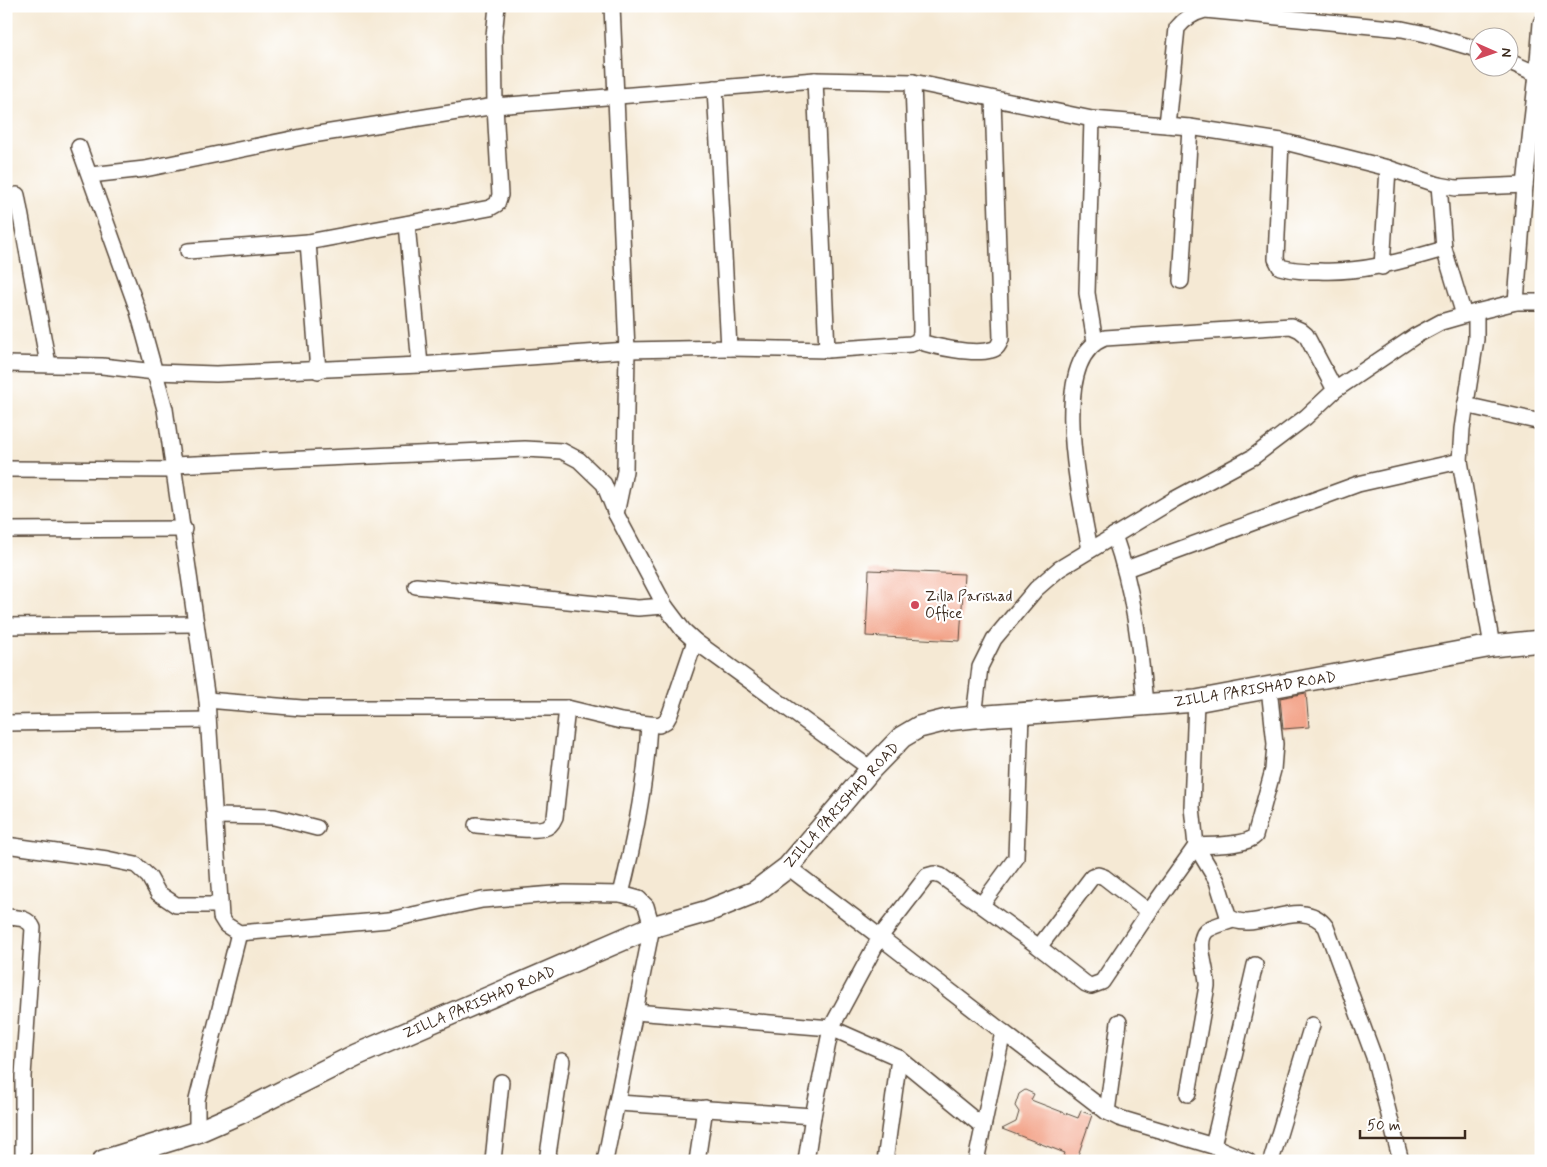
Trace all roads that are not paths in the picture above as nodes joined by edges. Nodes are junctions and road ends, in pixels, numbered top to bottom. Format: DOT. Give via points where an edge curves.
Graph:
graph roads {
  1 [pos="497,6"];
  2 [pos="612,6"];
  3 [pos="1541,23"];
  4 [pos="1470,47"];
  5 [pos="1520,66"];
  6 [pos="1539,74"];
  7 [pos="815,80"];
  8 [pos="912,82"];
  9 [pos="715,88"];
  10 [pos="615,96"];
  11 [pos="993,99"];
  12 [pos="495,106"];
  13 [pos="1092,119"];
  14 [pos="1167,125"];
  15 [pos="1190,127"];
  16 [pos="1281,141"];
  17 [pos="79,147"];
  18 [pos="1388,168"];
  19 [pos="90,175"];
  20 [pos="1438,185"];
  21 [pos="1525,185"];
  22 [pos="18,195"];
  23 [pos="406,224"];
  24 [pos="308,242"];
  25 [pos="1444,249"];
  26 [pos="188,252"];
  27 [pos="1382,267"];
  28 [pos="1181,280"];
  29 [pos="1516,302"];
  30 [pos="1541,302"];
  31 [pos="1470,313"];
  32 [pos="918,341"];
  33 [pos="1095,342"];
  34 [pos="729,348"];
  35 [pos="627,350"];
  36 [pos="827,350"];
  37 [pos="6,364"];
  38 [pos="48,364"];
  39 [pos="420,365"];
  40 [pos="318,371"];
  41 [pos="155,372"];
  42 [pos="1335,390"];
  43 [pos="1466,405"];
  44 [pos="1541,422"];
  45 [pos="1460,461"];
  46 [pos="6,469"];
  47 [pos="174,469"];
  48 [pos="616,514"];
  49 [pos="184,529"];
  50 [pos="6,530"];
  51 [pos="1114,535"];
  52 [pos="1090,550"];
  53 [pos="1126,569"];
  54 [pos="416,586"];
  55 [pos="665,606"];
  56 [pos="196,624"];
  57 [pos="6,626"];
  58 [pos="694,641"];
  59 [pos="1541,641"];
  60 [pos="1492,646"];
  61 [pos="1268,688"];
  62 [pos="207,700"];
  63 [pos="1196,702"];
  64 [pos="1145,705"];
  65 [pos="567,708"];
  66 [pos="1021,714"];
  67 [pos="974,717"];
  68 [pos="208,720"];
  69 [pos="6,723"];
  70 [pos="648,725"];
  71 [pos="871,769"];
  72 [pos="215,816"];
  73 [pos="476,825"];
  74 [pos="317,828"];
  75 [pos="6,845"];
  76 [pos="1196,846"];
  77 [pos="788,867"];
  78 [pos="621,894"];
  79 [pos="982,904"];
  80 [pos="218,905"];
  81 [pos="1149,912"];
  82 [pos="6,917"];
  83 [pos="1233,920"];
  84 [pos="652,928"];
  85 [pos="239,933"];
  86 [pos="880,937"];
  87 [pos="1039,947"];
  88 [pos="1255,965"];
  89 [pos="635,1012"];
  90 [pos="1119,1022"];
  91 [pos="1312,1025"];
  92 [pos="831,1028"];
  93 [pos="1003,1032"];
  94 [pos="899,1058"];
  95 [pos="562,1061"];
  96 [pos="501,1082"];
  97 [pos="1188,1094"];
  98 [pos="618,1103"];
  99 [pos="705,1108"];
  100 [pos="1107,1112"];
  101 [pos="813,1116"];
  102 [pos="982,1126"];
  103 [pos="197,1132"];
  104 [pos="1213,1146"];
  105 [pos="23,1161"];
  106 [pos="103,1161"];
  107 [pos="492,1161"];
  108 [pos="547,1161"];
  109 [pos="605,1161"];
  110 [pos="697,1161"];
  111 [pos="806,1161"];
  112 [pos="885,1161"];
  113 [pos="976,1161"];
  114 [pos="1248,1161"];
  115 [pos="1271,1161"];
  116 [pos="1401,1161"];
  1 -- 12 [label="street"];
  2 -- 10 [label="street"];
  3 -- 6 [label="street"];
  4 -- 14 [label="street" via="1402,29 1200,11 1184,19 1177,28"];
  5 -- 6 [label="street"];
  6 -- 21 [label="street"];
  7 -- 8 [label="street"];
  7 -- 9 [label="street"];
  7 -- 36 [label="street"];
  8 -- 11 [label="street"];
  8 -- 32 [label="street" via="921,325"];
  9 -- 10 [label="street"];
  9 -- 34 [label="street"];
  10 -- 12 [label="street"];
  10 -- 35 [label="street"];
  11 -- 13 [label="street"];
  11 -- 32 [label="street" via="1001,339 992,350 982,351 937,347"];
  12 -- 19 [label="street" via="312,134 145,169"];
  12 -- 23 [label="street" via="500,195 497,204"];
  13 -- 14 [label="street"];
  13 -- 33 [label="street" via="1087,293"];
  14 -- 15 [label="street"];
  15 -- 16 [label="street"];
  15 -- 28 [label="street"];
  16 -- 18 [label="street"];
  16 -- 27 [label="street" via="1276,259 1280,267 1348,272"];
  17 -- 19 [label="street"];
  18 -- 20 [label="street"];
  18 -- 27 [label="street"];
  19 -- 41 [label="street" via="137,308"];
  20 -- 21 [label="street" via="1475,188"];
  20 -- 25 [label="street"];
  21 -- 29 [label="street"];
  22 -- 38 [label="street"];
  23 -- 24 [label="street"];
  23 -- 39 [label="street"];
  24 -- 26 [label="street"];
  24 -- 40 [label="street"];
  25 -- 27 [label="street"];
  25 -- 31 [label="street"];
  29 -- 30 [label="street"];
  29 -- 31 [label="street"];
  31 -- 42 [label="street" via="1415,336"];
  31 -- 43 [label="street" via="1476,339"];
  32 -- 36 [label="street"];
  33 -- 42 [label="street" via="1105,338 1291,326 1306,335"];
  33 -- 52 [label="street" via="1085,355 1074,381 1071,402 1074,456"];
  34 -- 35 [label="street"];
  34 -- 36 [label="street"];
  35 -- 39 [label="street"];
  35 -- 48 [label="street" via="625,471"];
  37 -- 38 [label="street"];
  38 -- 41 [label="street"];
  39 -- 40 [label="street"];
  40 -- 41 [label="street"];
  41 -- 47 [label="street" via="165,410"];
  42 -- 51 [label="street" via="1299,423 1253,457"];
  43 -- 44 [label="street"];
  43 -- 45 [label="street"];
  45 -- 53 [label="street" via="1358,484"];
  45 -- 60 [label="street"];
  46 -- 47 [label="street"];
  47 -- 48 [label="street" via="525,449 562,452 579,460 604,484"];
  47 -- 49 [label="street"];
  48 -- 55 [label="street"];
  49 -- 50 [label="street"];
  49 -- 56 [label="street"];
  51 -- 52 [label="street"];
  51 -- 53 [label="street"];
  52 -- 67 [label="street" via="1036,589 994,639 980,667"];
  53 -- 64 [label="street" via="1135,607"];
  54 -- 55 [label="street" via="638,608"];
  55 -- 58 [label="street"];
  56 -- 57 [label="street"];
  56 -- 62 [label="street"];
  58 -- 70 [label="street" via="670,714 659,725"];
  58 -- 71 [label="street"];
  59 -- 60 [label="main road, ZILLA PARISHAD ROAD"];
  60 -- 61 [label="main road, ZILLA PARISHAD ROAD"];
  61 -- 63 [label="main road, ZILLA PARISHAD ROAD"];
  61 -- 76 [label="street" via="1275,744 1273,770 1255,836 1251,841"];
  62 -- 65 [label="street" via="302,708"];
  62 -- 68 [label="street"];
  63 -- 64 [label="main road, ZILLA PARISHAD ROAD"];
  63 -- 76 [label="street" via="1192,807"];
  64 -- 66 [label="main road, ZILLA PARISHAD ROAD"];
  65 -- 70 [label="street"];
  65 -- 73 [label="street" via="552,824 532,829"];
  66 -- 67 [label="main road, ZILLA PARISHAD ROAD"];
  66 -- 79 [label="street" via="1016,858"];
  67 -- 71 [label="main road, ZILLA PARISHAD ROAD" via="918,727 902,737"];
  68 -- 69 [label="street"];
  68 -- 72 [label="street"];
  70 -- 78 [label="street" via="635,838"];
  71 -- 77 [label="main road, ZILLA PARISHAD ROAD"];
  72 -- 74 [label="street" via="274,817"];
  72 -- 80 [label="street"];
  75 -- 80 [label="street" via="136,865 149,877 158,893 176,905"];
  76 -- 81 [label="street"];
  76 -- 83 [label="street" via="1217,881 1228,916"];
  77 -- 84 [label="main road, ZILLA PARISHAD ROAD" via="755,892"];
  77 -- 86 [label="street"];
  78 -- 84 [label="street" via="639,899 646,906"];
  78 -- 85 [label="street" via="565,893 482,900 388,920"];
  79 -- 86 [label="street" via="941,876 927,876"];
  79 -- 87 [label="street"];
  80 -- 85 [label="street" via="220,917"];
  81 -- 87 [label="street" via="1098,875 1092,877"];
  81 -- 87 [label="street" via="1098,985 1086,984"];
  82 -- 105 [label="street" via="25,919 33,928 23,1076"];
  83 -- 97 [label="street" via="1208,929 1202,939 1207,981"];
  83 -- 116 [label="street" via="1306,914 1320,919 1326,927 1374,1057"];
  84 -- 89 [label="street"];
  84 -- 103 [label="main road, ZILLA PARISHAD ROAD" via="356,1055"];
  85 -- 103 [label="street" via="197,1100"];
  86 -- 92 [label="street"];
  86 -- 93 [label="street"];
  88 -- 104 [label="street"];
  89 -- 92 [label="street"];
  89 -- 98 [label="street"];
  90 -- 100 [label="street"];
  91 -- 115 [label="street"];
  92 -- 94 [label="street"];
  92 -- 101 [label="street"];
  93 -- 100 [label="street"];
  93 -- 102 [label="street"];
  94 -- 102 [label="street"];
  94 -- 112 [label="street"];
  95 -- 108 [label="street"];
  96 -- 107 [label="street"];
  98 -- 99 [label="street"];
  98 -- 109 [label="street"];
  99 -- 101 [label="street"];
  99 -- 110 [label="street"];
  100 -- 104 [label="street" via="1145,1127"];
  101 -- 111 [label="street"];
  102 -- 113 [label="street"];
  103 -- 106 [label="main road, ZILLA PARISHAD ROAD"];
  104 -- 114 [label="street"];
}
